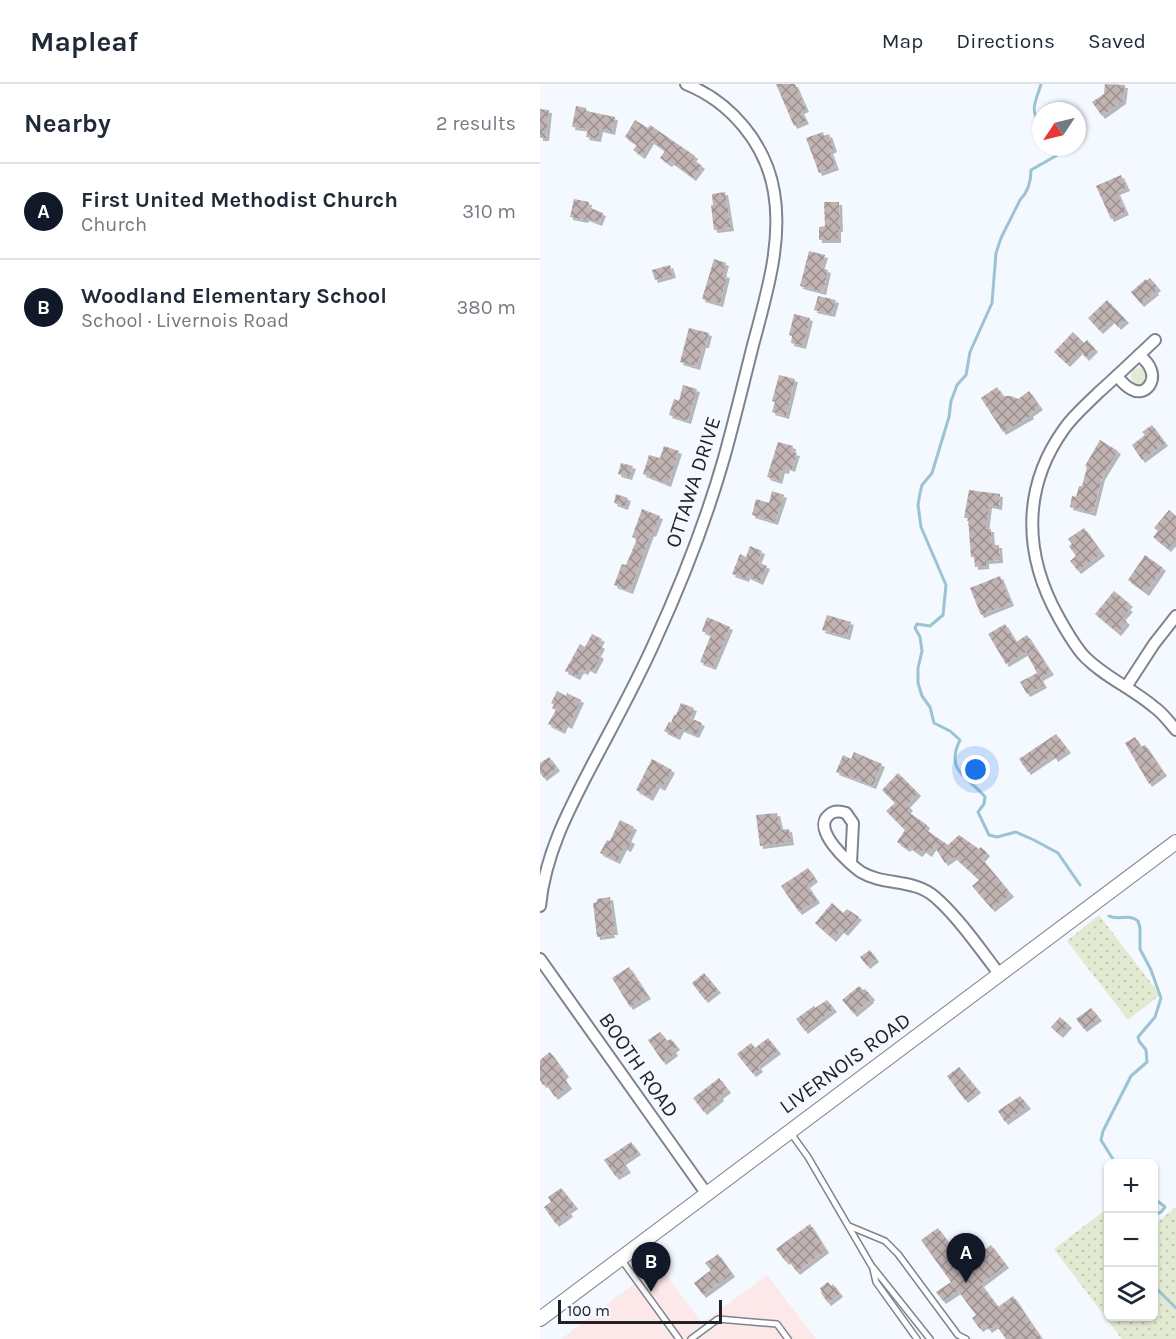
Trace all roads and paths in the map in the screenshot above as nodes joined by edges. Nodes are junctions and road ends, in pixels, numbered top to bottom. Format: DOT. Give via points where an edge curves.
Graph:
graph roads {
  1 [pos="686,84"];
  2 [pos="1155,340"];
  3 [pos="1139,355"];
  4 [pos="1117,376"];
  5 [pos="1176,616"];
  6 [pos="1126,687"];
  7 [pos="1176,730"];
  8 [pos="1176,842"];
  9 [pos="851,863"];
  10 [pos="540,901"];
  11 [pos="540,906"];
  12 [pos="540,959"];
  13 [pos="1000,975"];
  14 [pos="789,1130"];
  15 [pos="706,1193"];
  16 [pos="848,1225"];
  17 [pos="621,1259"];
  18 [pos="872,1265"];
  19 [pos="540,1319"];
  20 [pos="680,1339"];
  21 [pos="691,1339"];
  22 [pos="788,1339"];
  23 [pos="917,1339"];
  24 [pos="930,1339"];
  25 [pos="963,1339"];
  1 -- 10 [label="street, OTTAWA DRIVE" via="735,116 767,167 776,210 770,274 712,497 656,641 561,826 548,861"];
  2 -- 3 [label="street"];
  3 -- 4 [label="street"];
  3 -- 4 [label="street" via="1152,371 1153,380 1148,387 1134,391"];
  4 -- 6 [label="street" via="1076,415 1054,443 1036,487 1032,530 1042,583 1070,637 1087,658"];
  5 -- 6 [label="street"];
  6 -- 7 [label="street" via="1155,707"];
  8 -- 13 [label="street, LIVERNOIS ROAD"];
  9 -- 13 [label="street" via="870,876 912,884 934,896"];
  10 -- 11 [label="street, OTTAWA DRIVE"];
  12 -- 15 [label="street, BOOTH ROAD"];
  13 -- 14 [label="street, LIVERNOIS ROAD"];
  14 -- 15 [label="street, LIVERNOIS ROAD"];
  14 -- 16 [label="lane"];
  15 -- 17 [label="street, LIVERNOIS ROAD"];
  16 -- 18 [label="lane"];
  16 -- 25 [label="lane" via="885,1241"];
  17 -- 19 [label="street, LIVERNOIS ROAD"];
  17 -- 20 [label="lane"];
  18 -- 23 [label="lane" via="876,1282"];
  18 -- 24 [label="lane"];
  21 -- 22 [label="lane" via="718,1319 777,1324"];
}
